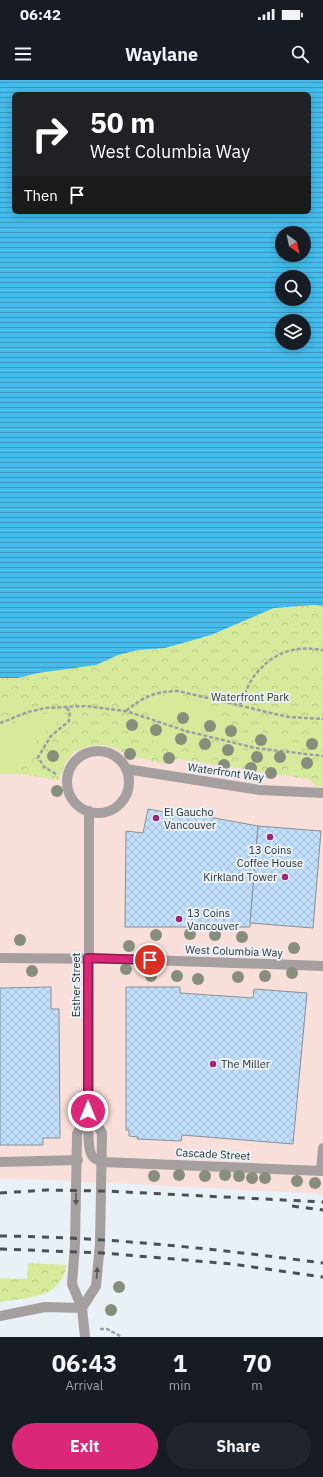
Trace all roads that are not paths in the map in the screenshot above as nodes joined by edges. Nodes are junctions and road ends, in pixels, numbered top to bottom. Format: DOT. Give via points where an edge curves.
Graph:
graph roads {
  1 [pos="126,768"];
  2 [pos="323,793"];
  3 [pos="89,811"];
  4 [pos="0,958"];
  5 [pos="88,958"];
  6 [pos="323,966"];
  7 [pos="88,1111"];
  8 [pos="323,1148"];
  9 [pos="78,1160"];
  10 [pos="0,1162"];
  11 [pos="102,1162"];
  12 [pos="322,1171"];
  13 [pos="82,1308"];
  14 [pos="0,1316"];
  15 [pos="85,1337"];
  1 -- 2 [label="street, Waterfront Way" via="260,790"];
  1 -- 3 [label="street" via="129,778 125,798 109,811"];
  1 -- 3 [label="street" via="120,760 101,751 91,752 74,762 67,781 69,791 73,800"];
  3 -- 5 [label="street, Esther Street"];
  4 -- 5 [label="street, West Columbia Way"];
  5 -- 6 [label="street, West Columbia Way"];
  5 -- 7 [label="street, Esther Street"];
  7 -- 9 [label="street, Esther Street" via="77,1134"];
  7 -- 11 [label="street" via="90,1151 96,1160"];
  8 -- 12 [label="street"];
  9 -- 10 [label="street"];
  9 -- 13 [label="street, Esther Street, one-way" via="72,1284"];
  11 -- 12 [label="street, Cascade Street"];
  13 -- 11 [label="street, one-way" via="96,1286"];
  13 -- 14 [label="street" via="45,1307"];
  13 -- 15 [label="street, Esther Street"];
}
